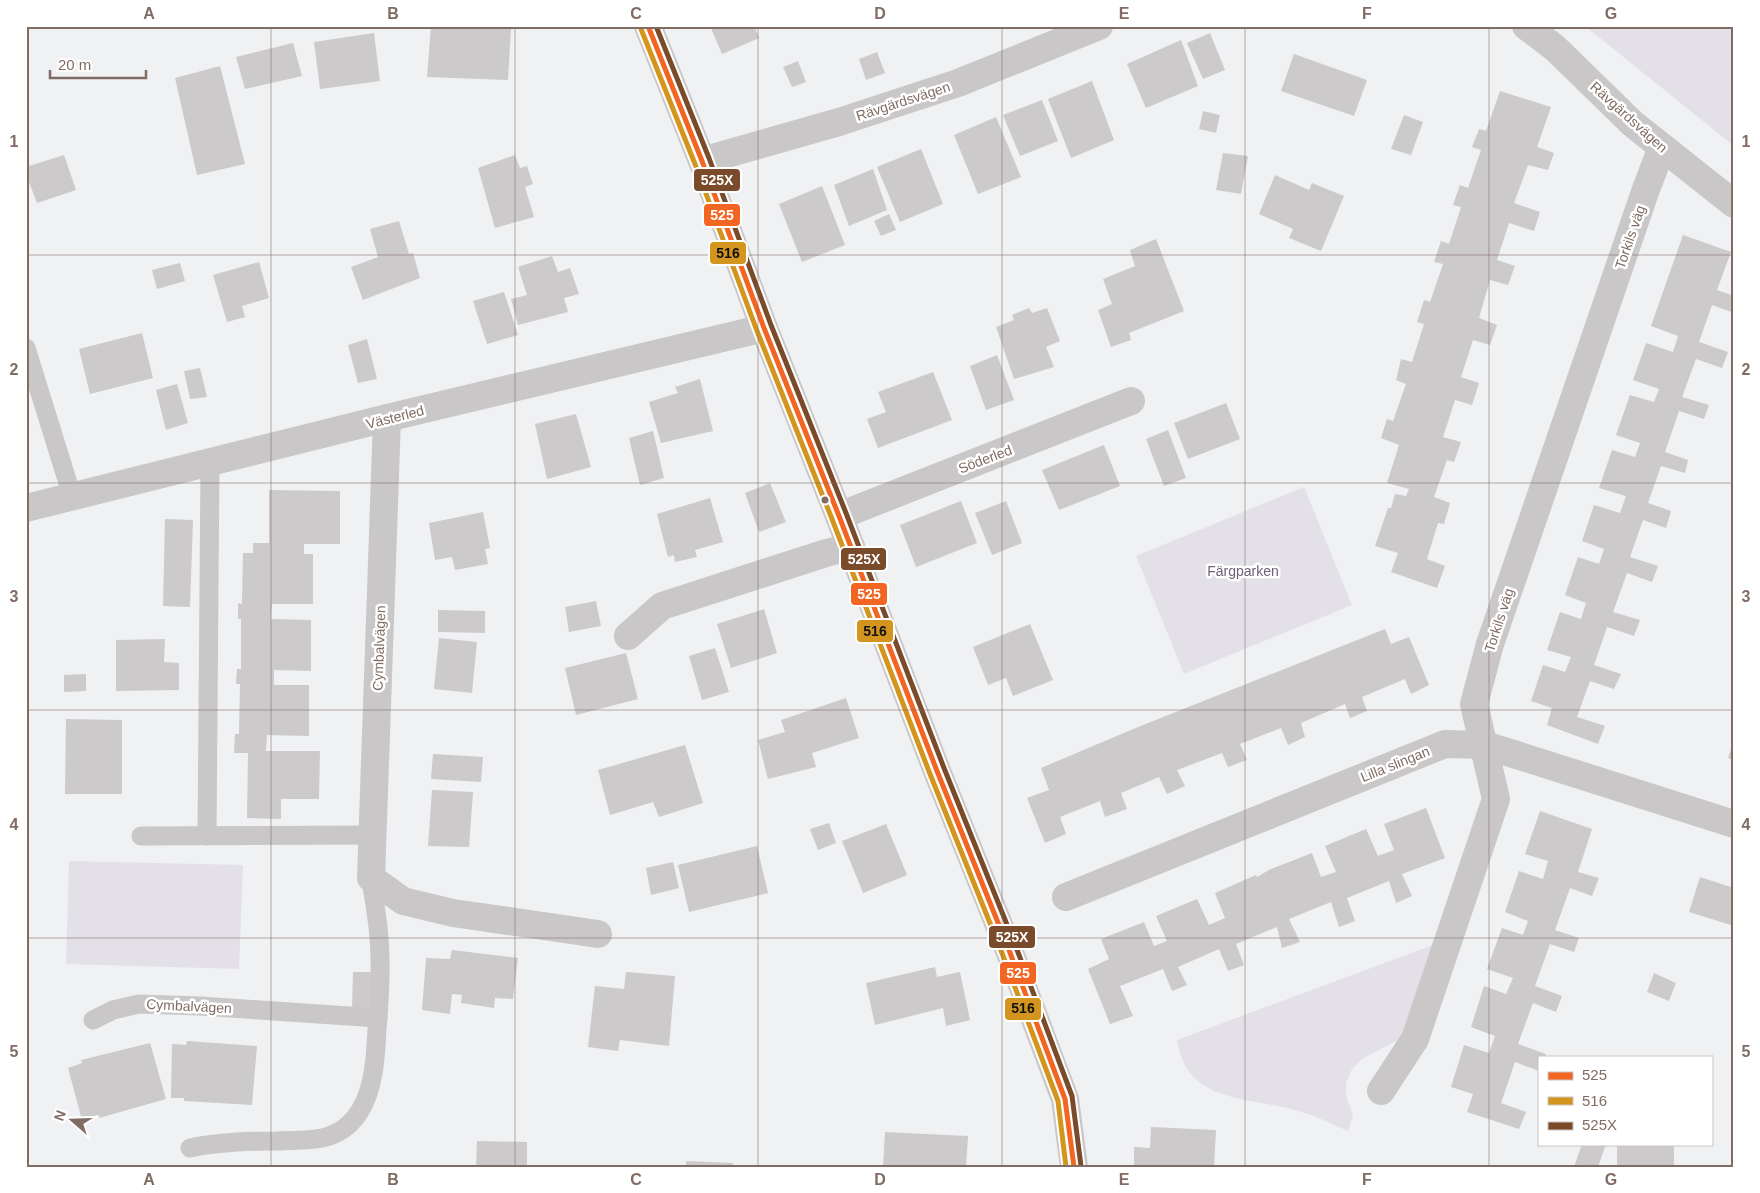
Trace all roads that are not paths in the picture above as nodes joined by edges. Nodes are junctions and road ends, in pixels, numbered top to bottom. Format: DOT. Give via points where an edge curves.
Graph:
graph roads {
  1 [pos="648,26"];
  2 [pos="1099,26"];
  3 [pos="1526,26"];
  4 [pos="1662,147"];
  5 [pos="702,161"];
  6 [pos="1734,204"];
  7 [pos="764,328"];
  8 [pos="26,348"];
  9 [pos="1131,401"];
  10 [pos="387,418"];
  11 [pos="210,462"];
  12 [pos="72,496"];
  13 [pos="26,508"];
  14 [pos="839,516"];
  15 [pos="851,547"];
  16 [pos="628,636"];
  17 [pos="1485,745"];
  18 [pos="1734,824"];
  19 [pos="372,835"];
  20 [pos="141,836"];
  21 [pos="207,836"];
  22 [pos="371,878"];
  23 [pos="1066,897"];
  24 [pos="598,934"];
  25 [pos="378,1018"];
  26 [pos="93,1020"];
  27 [pos="1381,1091"];
  28 [pos="190,1148"];
  29 [pos="1074,1167"];
  1 -- 5 [label="street"];
  2 -- 5 [label="street, Rävgärdsvägen" via="958,83 839,122"];
  3 -- 4 [label="street, Rävgärdsvägen" via="1555,48 1633,124"];
  4 -- 6 [label="street, Rävgärdsvägen"];
  4 -- 17 [label="street, Torkils väg" via="1490,644 1474,704"];
  5 -- 7 [label="street"];
  7 -- 10 [label="street, Västerled"];
  7 -- 14 [label="street"];
  8 -- 12 [label="lane"];
  9 -- 14 [label="street, Söderled"];
  10 -- 11 [label="street, Västerled"];
  10 -- 19 [label="street, Cymbalvägen"];
  11 -- 12 [label="street, Västerled"];
  11 -- 21 [label="lane"];
  12 -- 13 [label="street, Västerled"];
  14 -- 15 [label="street"];
  15 -- 16 [label="street" via="662,606"];
  15 -- 29 [label="street" via="1066,1099"];
  17 -- 18 [label="street, Lilla slingan"];
  17 -- 23 [label="street, Lilla slingan" via="1445,744"];
  17 -- 27 [label="street, Torkils väg" via="1496,799 1415,1039"];
  19 -- 21 [label="lane"];
  19 -- 22 [label="street, Cymbalvägen"];
  20 -- 21 [label="lane"];
  22 -- 24 [label="street" via="403,901 454,913"];
  22 -- 25 [label="lane, Cymbalvägen" via="378,928"];
  25 -- 26 [label="lane, Cymbalvägen" via="139,1004 113,1010"];
  25 -- 28 [label="lane, Cymbalvägen" via="374,1072 368,1095 354,1119 339,1132 321,1138 240,1141"];
}
